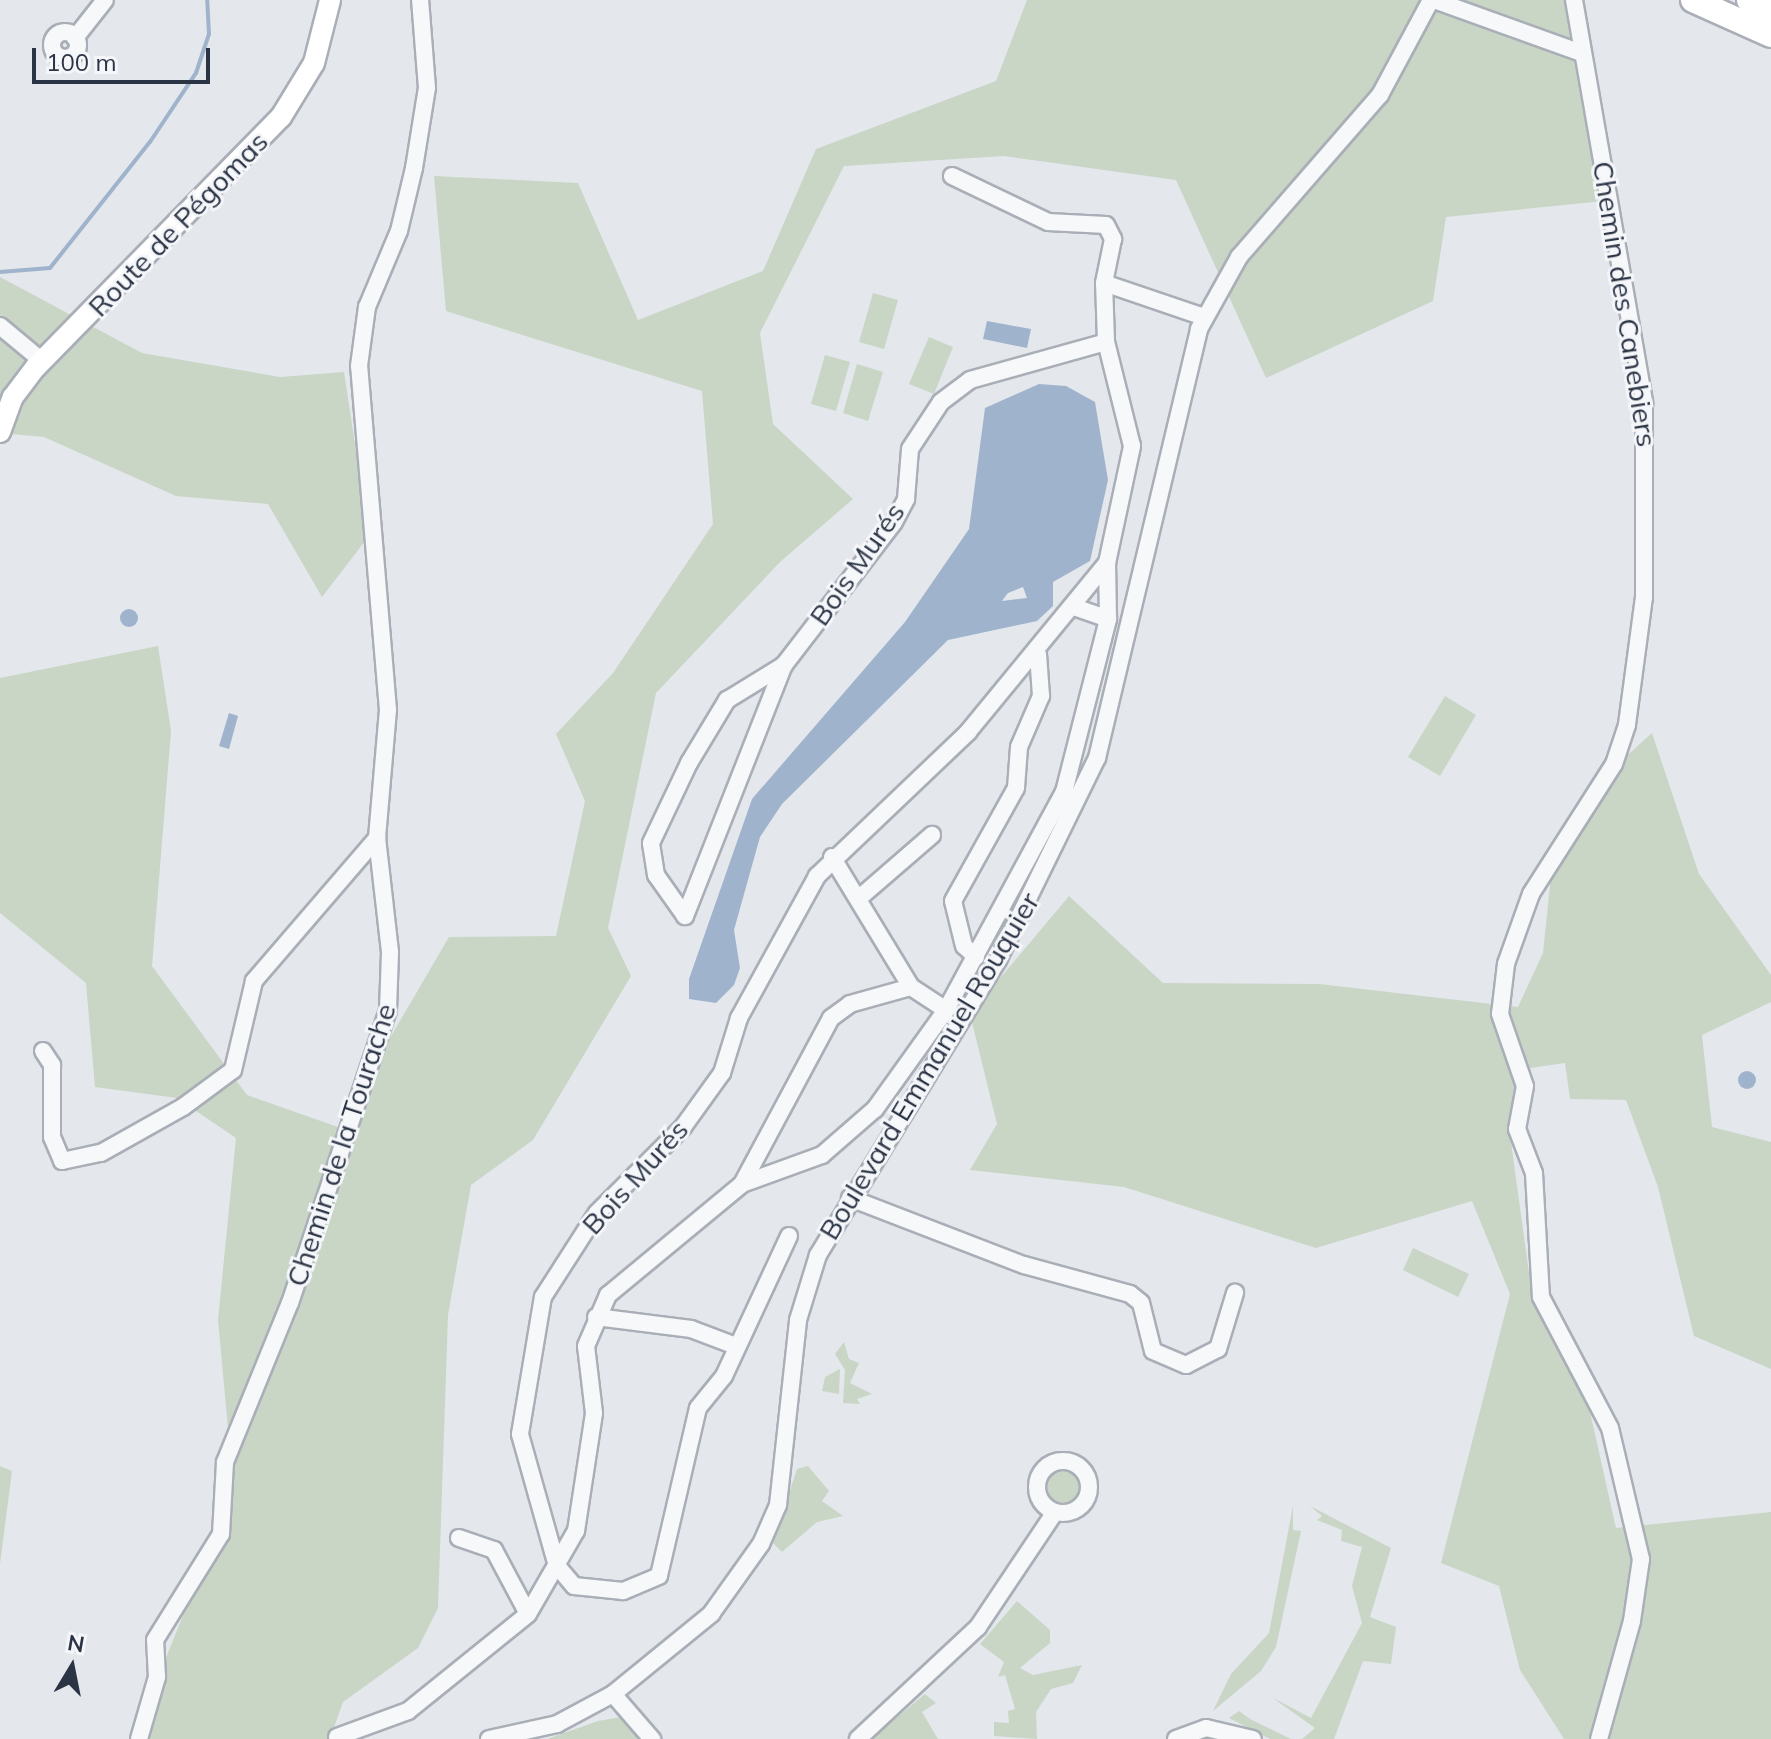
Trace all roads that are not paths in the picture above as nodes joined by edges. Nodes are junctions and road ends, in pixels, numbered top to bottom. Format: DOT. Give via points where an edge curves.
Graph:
graph roads {
  1 [pos="105,0"];
  2 [pos="330,0"];
  3 [pos="420,0"];
  4 [pos="1433,0"];
  5 [pos="1574,0"];
  6 [pos="1693,0"];
  7 [pos="1749,0"];
  8 [pos="1771,14"];
  9 [pos="1771,35"];
  10 [pos="75,38"];
  11 [pos="1581,53"];
  12 [pos="952,176"];
  13 [pos="1104,283"];
  14 [pos="1204,317"];
  15 [pos="0,326"];
  16 [pos="1106,342"];
  17 [pos="42,361"];
  18 [pos="0,432"];
  19 [pos="1107,563"];
  20 [pos="1074,607"];
  21 [pos="1108,619"];
  22 [pos="1038,654"];
  23 [pos="784,665"];
  24 [pos="932,835"];
  25 [pos="377,838"];
  26 [pos="832,857"];
  27 [pos="858,899"];
  28 [pos="976,957"];
  29 [pos="911,987"];
  30 [pos="946,1010"];
  31 [pos="43,1051"];
  32 [pos="742,1184"];
  33 [pos="850,1198"];
  34 [pos="789,1236"];
  35 [pos="1235,1293"];
  36 [pos="596,1317"];
  37 [pos="736,1346"];
  38 [pos="1055,1512"];
  39 [pos="459,1538"];
  40 [pos="557,1566"];
  41 [pos="528,1614"];
  42 [pos="613,1694"];
  43 [pos="337,1737"];
  44 [pos="139,1739"];
  45 [pos="489,1739"];
  46 [pos="652,1739"];
  47 [pos="858,1739"];
  48 [pos="1176,1739"];
  49 [pos="1253,1739"];
  50 [pos="1599,1739"];
  1 -- 10 [label="street"];
  2 -- 17 [label="main road, Route de Pégomas" via="314,63 281,117"];
  3 -- 25 [label="street, Chemin de la Tourache" via="427,88 414,168 399,231 367,307 359,366 388,710"];
  4 -- 11 [label="street"];
  4 -- 14 [label="street, Boulevard Emmanuel Rouquier" via="1380,95 1239,257"];
  5 -- 11 [label="street, Chemin des Canebiers"];
  6 -- 9 [label="highway"];
  7 -- 8 [label="highway"];
  11 -- 50 [label="street, Chemin des Canebiers" via="1644,403 1644,597 1623,738 1531,894 1506,964 1500,1014 1525,1086 1517,1129 1534,1173 1541,1297 1610,1428 1641,1559 1632,1621"];
  12 -- 13 [label="street, Bois Murés" via="1048,222 1106,225 1113,239"];
  13 -- 14 [label="street"];
  13 -- 16 [label="street, Bois Murés"];
  14 -- 33 [label="street, Boulevard Emmanuel Rouquier" via="1187,359 1086,785 998,960"];
  15 -- 17 [label="street"];
  16 -- 19 [label="street, Bois Murés" via="1132,446"];
  16 -- 23 [label="street, Bois Murés" via="970,380 941,402 910,449 906,499 894,522"];
  17 -- 18 [label="main road, Route de Pégomas" via="13,397"];
  19 -- 20 [label="street, Bois Murés"];
  19 -- 21 [label="street, Bois Murés"];
  20 -- 21 [label="street"];
  20 -- 22 [label="street, Bois Murés"];
  21 -- 28 [label="street, Bois Murés" via="1064,792"];
  22 -- 26 [label="street, Bois Murés" via="913,789"];
  22 -- 28 [label="street" via="1041,696 1019,747 1016,788 953,901 964,946"];
  23 -- 23 [label="street, Bois Murés" via="727,700 651,843 656,875 685,916"];
  24 -- 27 [label="street"];
  25 -- 31 [label="street" via="254,981 233,1070 183,1107 101,1153 62,1161 52,1137 52,1065"];
  25 -- 44 [label="street, Chemin de la Tourache" via="388,1010 290,1303 225,1462 221,1534 155,1640 157,1677"];
  26 -- 27 [label="street"];
  26 -- 40 [label="street, Bois Murés" via="739,1018 722,1073 683,1127 597,1213 543,1297 519,1415"];
  27 -- 29 [label="street"];
  28 -- 30 [label="street, Bois Murés"];
  29 -- 30 [label="street"];
  29 -- 32 [label="street, Bois Murés" via="850,1004 831,1018"];
  30 -- 32 [label="street, Bois Murés" via="875,1109 822,1155"];
  32 -- 36 [label="street, Bois Murés" via="622,1280"];
  33 -- 35 [label="street" via="1024,1265 1130,1294 1141,1303 1153,1351 1186,1365 1218,1349"];
  33 -- 42 [label="street, Boulevard Emmanuel Rouquier" via="804,1290 788,1454 761,1544 711,1614"];
  34 -- 37 [label="street"];
  36 -- 37 [label="street" via="691,1329"];
  36 -- 40 [label="street, Bois Murés" via="586,1346 594,1413 590,1442 576,1531"];
  37 -- 40 [label="street" via="698,1408 659,1576 642,1587 604,1591 574,1586"];
  38 -- 47 [label="street" via="978,1627"];
  39 -- 41 [label="street" via="494,1550"];
  40 -- 41 [label="street, Bois Murés"];
  41 -- 43 [label="street, Bois Murés" via="408,1711"];
  42 -- 45 [label="street, Boulevard Emmanuel Rouquier" via="557,1724"];
  42 -- 46 [label="street"];
  48 -- 49 [label="street" via="1206,1728"];
}
